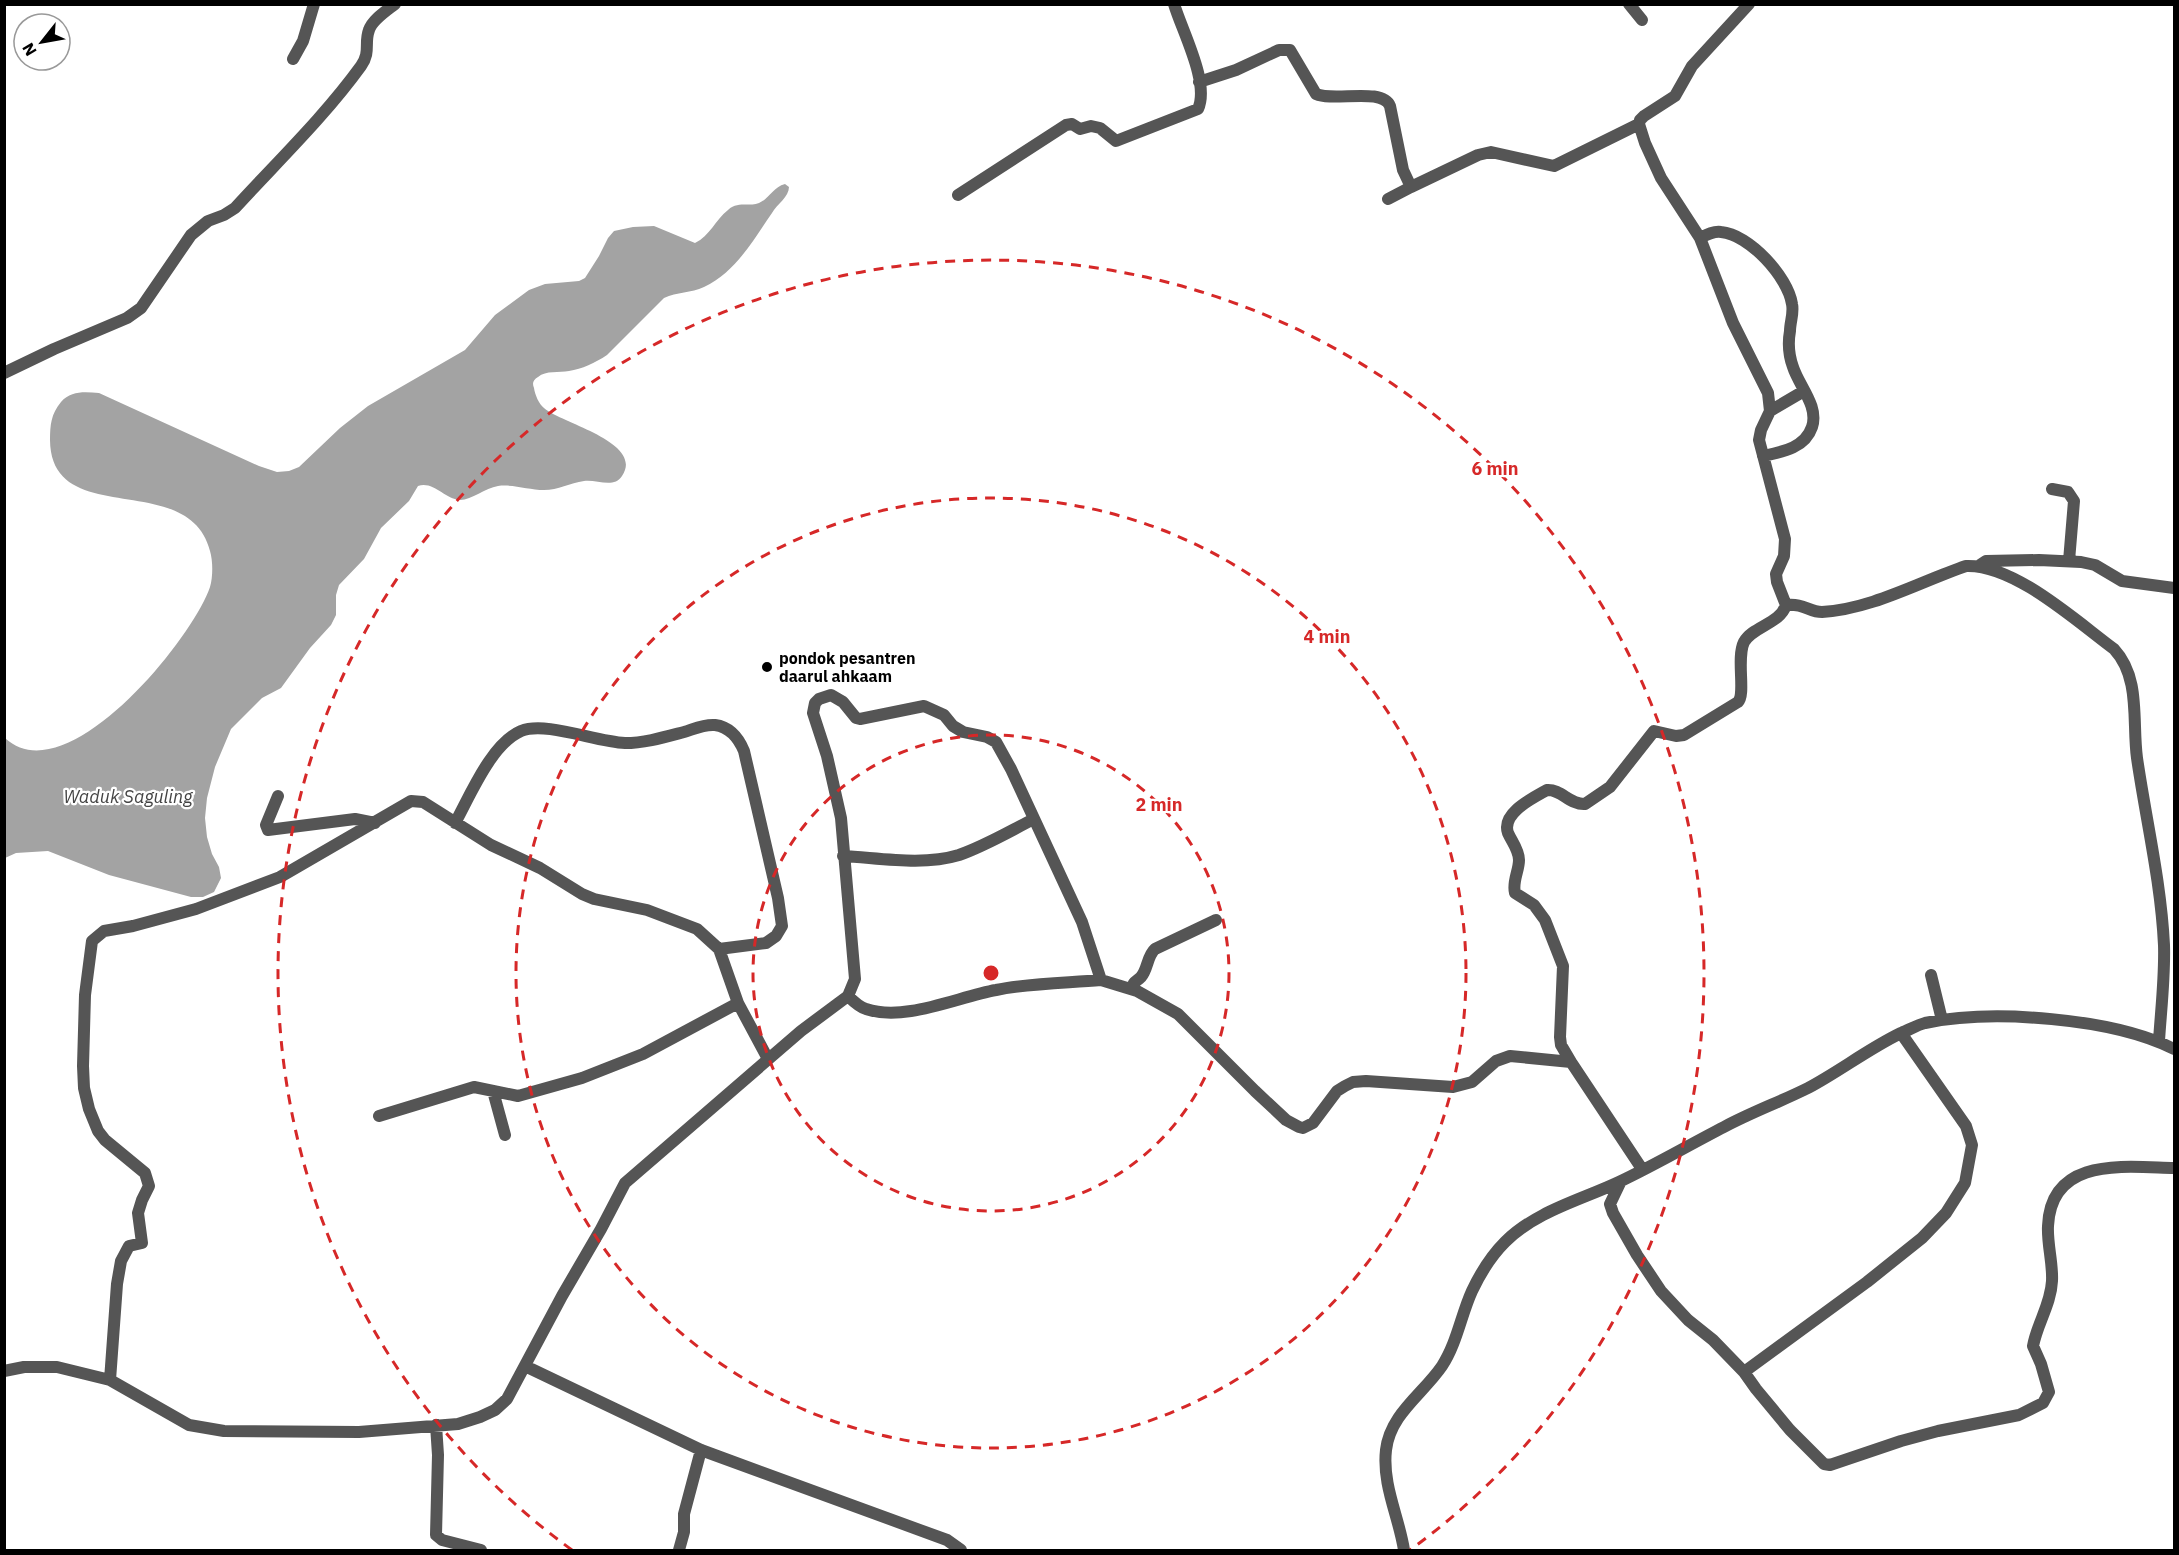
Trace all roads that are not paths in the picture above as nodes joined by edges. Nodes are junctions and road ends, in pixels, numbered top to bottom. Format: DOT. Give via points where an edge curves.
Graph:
graph roads {
  1 [pos="314,4"];
  2 [pos="395,4"];
  3 [pos="1174,4"];
  4 [pos="1629,4"];
  5 [pos="1749,4"];
  6 [pos="1642,20"];
  7 [pos="293,58"];
  8 [pos="1199,82"];
  9 [pos="1639,124"];
  10 [pos="1411,187"];
  11 [pos="958,195"];
  12 [pos="1388,199"];
  13 [pos="1700,238"];
  14 [pos="4,373"];
  15 [pos="1804,391"];
  16 [pos="1770,411"];
  17 [pos="1763,456"];
  18 [pos="2052,489"];
  19 [pos="2069,561"];
  20 [pos="1979,565"];
  21 [pos="2175,588"];
  22 [pos="1786,606"];
  23 [pos="278,796"];
  24 [pos="1034,819"];
  25 [pos="375,822"];
  26 [pos="455,824"];
  27 [pos="843,856"];
  28 [pos="1216,920"];
  29 [pos="719,949"];
  30 [pos="1931,975"];
  31 [pos="1101,980"];
  32 [pos="1132,989"];
  33 [pos="848,996"];
  34 [pos="738,1003"];
  35 [pos="1942,1020"];
  36 [pos="1901,1033"];
  37 [pos="2159,1041"];
  38 [pos="2175,1049"];
  39 [pos="768,1059"];
  40 [pos="1571,1062"];
  41 [pos="493,1091"];
  42 [pos="379,1116"];
  43 [pos="505,1135"];
  44 [pos="2175,1168"];
  45 [pos="1642,1169"];
  46 [pos="1621,1181"];
  47 [pos="525,1366"];
  48 [pos="4,1371"];
  49 [pos="1744,1372"];
  50 [pos="110,1380"];
  51 [pos="436,1425"];
  52 [pos="701,1450"];
  53 [pos="481,1551"];
  54 [pos="679,1551"];
  55 [pos="961,1551"];
  56 [pos="1404,1551"];
  1 -- 7 [label="street" via="303,41"];
  2 -- 14 [label="street" via="370,27 365,59 323,113 235,208 208,221 191,235 141,308 128,318"];
  3 -- 8 [label="street"];
  4 -- 6 [label="street"];
  5 -- 9 [label="street" via="1692,66 1675,96 1644,116"];
  8 -- 10 [label="street" via="1279,50 1290,50 1316,94 1388,100 1403,170"];
  8 -- 11 [label="street" via="1200,105 1193,112 1116,141 1101,128 1066,125"];
  9 -- 10 [label="street" via="1554,166 1491,152"];
  9 -- 13 [label="street" via="1661,177"];
  10 -- 12 [label="street"];
  13 -- 15 [label="street" via="1721,232 1732,235 1766,258 1783,279 1792,303 1792,367"];
  13 -- 16 [label="street" via="1733,323 1768,393"];
  15 -- 16 [label="street"];
  15 -- 17 [label="street" via="1812,407 1812,429 1790,450"];
  16 -- 17 [label="street" via="1759,435"];
  17 -- 22 [label="street" via="1785,539 1784,556 1776,574"];
  18 -- 19 [label="street" via="2068,492 2073,499"];
  19 -- 20 [label="street" via="1986,561"];
  19 -- 21 [label="street" via="2095,565 2122,581"];
  20 -- 22 [label="street" via="1966,566 1878,600 1836,609 1818,612 1798,604"];
  20 -- 37 [label="street" via="2028,586 2114,649 2126,664 2160,900 2164,946"];
  22 -- 40 [label="street" via="1777,618 1744,643 1738,702 1683,735 1654,731 1610,787 1585,804 1547,790 1514,812 1508,824 1519,857 1514,890 1534,905 1545,920 1563,966 1560,1037"];
  23 -- 25 [label="street" via="266,825 268,830 355,819"];
  24 -- 27 [label="street" via="958,855 934,860"];
  24 -- 27 [label="street" via="1000,746 992,739 963,732 928,707 860,719 831,694 815,703 813,713 836,791"];
  24 -- 31 [label="street" via="1082,922"];
  25 -- 26 [label="street" via="416,800"];
  25 -- 50 [label="street" via="254,888 196,909 104,931 92,941 85,995 83,1066 88,1109 105,1140 145,1173 149,1186 138,1213 142,1243 129,1246 121,1261"];
  26 -- 29 [label="street" via="582,894 647,910 697,928"];
  26 -- 29 [label="street" via="501,747 522,731 538,728 627,743 706,726 724,727 744,751 782,926 766,944"];
  27 -- 33 [label="street" via="855,979"];
  28 -- 32 [label="street" via="1155,949"];
  29 -- 34 [label="street"];
  30 -- 35 [label="street"];
  31 -- 32 [label="street"];
  31 -- 33 [label="street" via="997,989 910,1011 863,1009"];
  32 -- 40 [label="street" via="1178,1014 1255,1092 1299,1128 1313,1123 1337,1091 1353,1082 1454,1087 1472,1082 1496,1061 1510,1056"];
  33 -- 39 [label="street"];
  34 -- 39 [label="street"];
  34 -- 41 [label="street" via="643,1054 582,1078 518,1096"];
  35 -- 36 [label="street"];
  35 -- 37 [label="street" via="2012,1016 2100,1027"];
  36 -- 45 [label="street" via="1810,1086"];
  36 -- 49 [label="street" via="1966,1126 1972,1145 1965,1183 1946,1213 1922,1238"];
  37 -- 38 [label="street"];
  39 -- 47 [label="street" via="625,1183"];
  40 -- 45 [label="street"];
  41 -- 42 [label="street" via="474,1087"];
  41 -- 43 [label="street"];
  44 -- 49 [label="street" via="2091,1170 2068,1181 2057,1194 2048,1226 2052,1280 2033,1347 2048,1396 2033,1409 1901,1441 1830,1466 1790,1430"];
  45 -- 46 [label="street"];
  46 -- 49 [label="street" via="1610,1204 1637,1255 1661,1291"];
  46 -- 56 [label="street" via="1532,1223 1507,1240 1482,1273 1444,1363 1399,1416 1389,1436 1389,1489"];
  47 -- 51 [label="street" via="507,1399 495,1410 468,1422"];
  47 -- 52 [label="street"];
  48 -- 50 [label="street" via="50,1367"];
  50 -- 51 [label="street" via="189,1425 211,1430 337,1433"];
  51 -- 53 [label="street" via="436,1534 442,1540"];
  52 -- 54 [label="street"];
  52 -- 55 [label="street" via="946,1540"];
}
